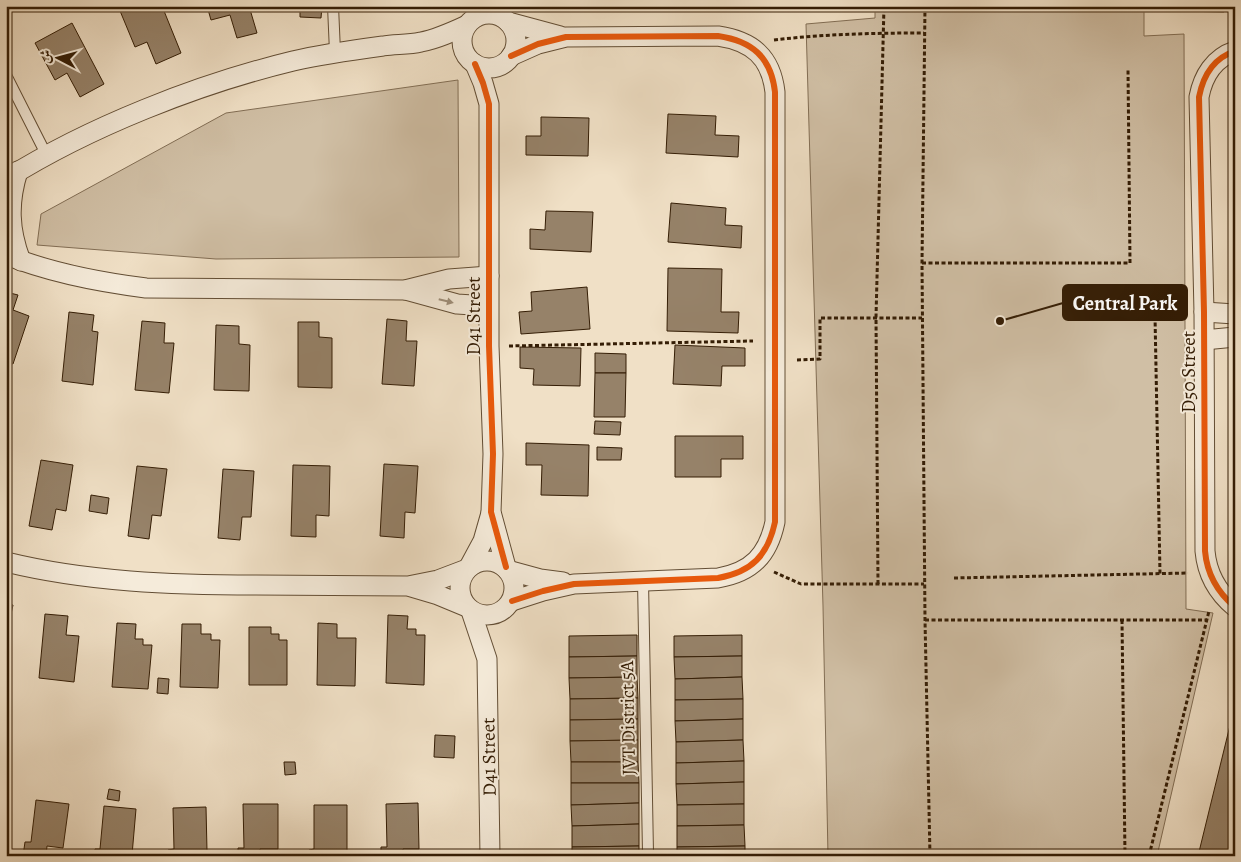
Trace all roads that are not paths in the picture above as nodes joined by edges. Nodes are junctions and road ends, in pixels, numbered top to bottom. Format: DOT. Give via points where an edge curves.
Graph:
graph roads {
  1 [pos="333,6"];
  2 [pos="503,15"];
  3 [pos="472,17"];
  4 [pos="566,37"];
  5 [pos="419,42"];
  6 [pos="1235,51"];
  7 [pos="335,52"];
  8 [pos="508,59"];
  9 [pos="472,63"];
  10 [pos="6,76"];
  11 [pos="489,104"];
  12 [pos="47,156"];
  13 [pos="12,175"];
  14 [pos="14,258"];
  15 [pos="489,276"];
  16 [pos="405,290"];
  17 [pos="488,306"];
  18 [pos="1204,312"];
  19 [pos="1235,314"];
  20 [pos="1235,337"];
  21 [pos="1204,340"];
  22 [pos="491,512"];
  23 [pos="6,562"];
  24 [pos="468,568"];
  25 [pos="507,568"];
  26 [pos="643,581"];
  27 [pos="574,584"];
  28 [pos="408,586"];
  29 [pos="507,606"];
  30 [pos="1235,607"];
  31 [pos="469,609"];
  32 [pos="487,658"];
  33 [pos="648,853"];
  34 [pos="490,856"];
  1 -- 7 [label="lane"];
  2 -- 3 [label="street"];
  2 -- 4 [label="street" via="537,31"];
  2 -- 8 [label="street" via="516,42"];
  3 -- 5 [label="street" via="444,35"];
  3 -- 9 [label="street" via="461,40 462,48"];
  4 -- 8 [label="street" via="538,44"];
  4 -- 26 [label="street" via="732,38 758,52 773,78 775,92 776,522 769,544 756,563 732,576"];
  5 -- 7 [label="street"];
  5 -- 9 [label="street" via="446,49"];
  6 -- 18 [label="street, D50 Street" via="1212,66 1199,96"];
  7 -- 12 [label="street" via="204,88 102,128"];
  8 -- 9 [label="street" via="491,68"];
  8 -- 11 [label="street, D41 Street" via="495,82"];
  9 -- 11 [label="street, D41 Street" via="484,83"];
  10 -- 12 [label="lane"];
  11 -- 15 [label="street, D41 Street"];
  12 -- 13 [label="street"];
  13 -- 14 [label="street" via="10,216"];
  14 -- 16 [label="street" via="62,274 146,288"];
  15 -- 16 [label="street" via="448,279"];
  15 -- 17 [label="street, D41 Street"];
  16 -- 17 [label="street, one-way" via="457,304"];
  17 -- 22 [label="street, D41 Street"];
  18 -- 19 [label="street"];
  18 -- 21 [label="street, D50 Street"];
  20 -- 21 [label="street"];
  21 -- 30 [label="street, D50 Street" via="1205,551 1212,580 1224,598"];
  22 -- 24 [label="street, D41 Street" via="483,541"];
  22 -- 25 [label="street, D41 Street"];
  23 -- 28 [label="street" via="71,574 178,585"];
  24 -- 25 [label="street" via="484,561"];
  24 -- 28 [label="street" via="438,580"];
  24 -- 31 [label="street" via="461,581 460,595"];
  25 -- 27 [label="street"];
  25 -- 29 [label="street" via="515,588"];
  26 -- 27 [label="street"];
  26 -- 33 [label="lane, JVT District 5A"];
  27 -- 29 [label="street" via="542,591"];
  28 -- 31 [label="street"];
  29 -- 31 [label="street" via="496,615 483,616"];
  29 -- 32 [label="street, D41 Street" via="492,634"];
  31 -- 32 [label="street, D41 Street"];
  32 -- 34 [label="street, D41 Street"];
}
